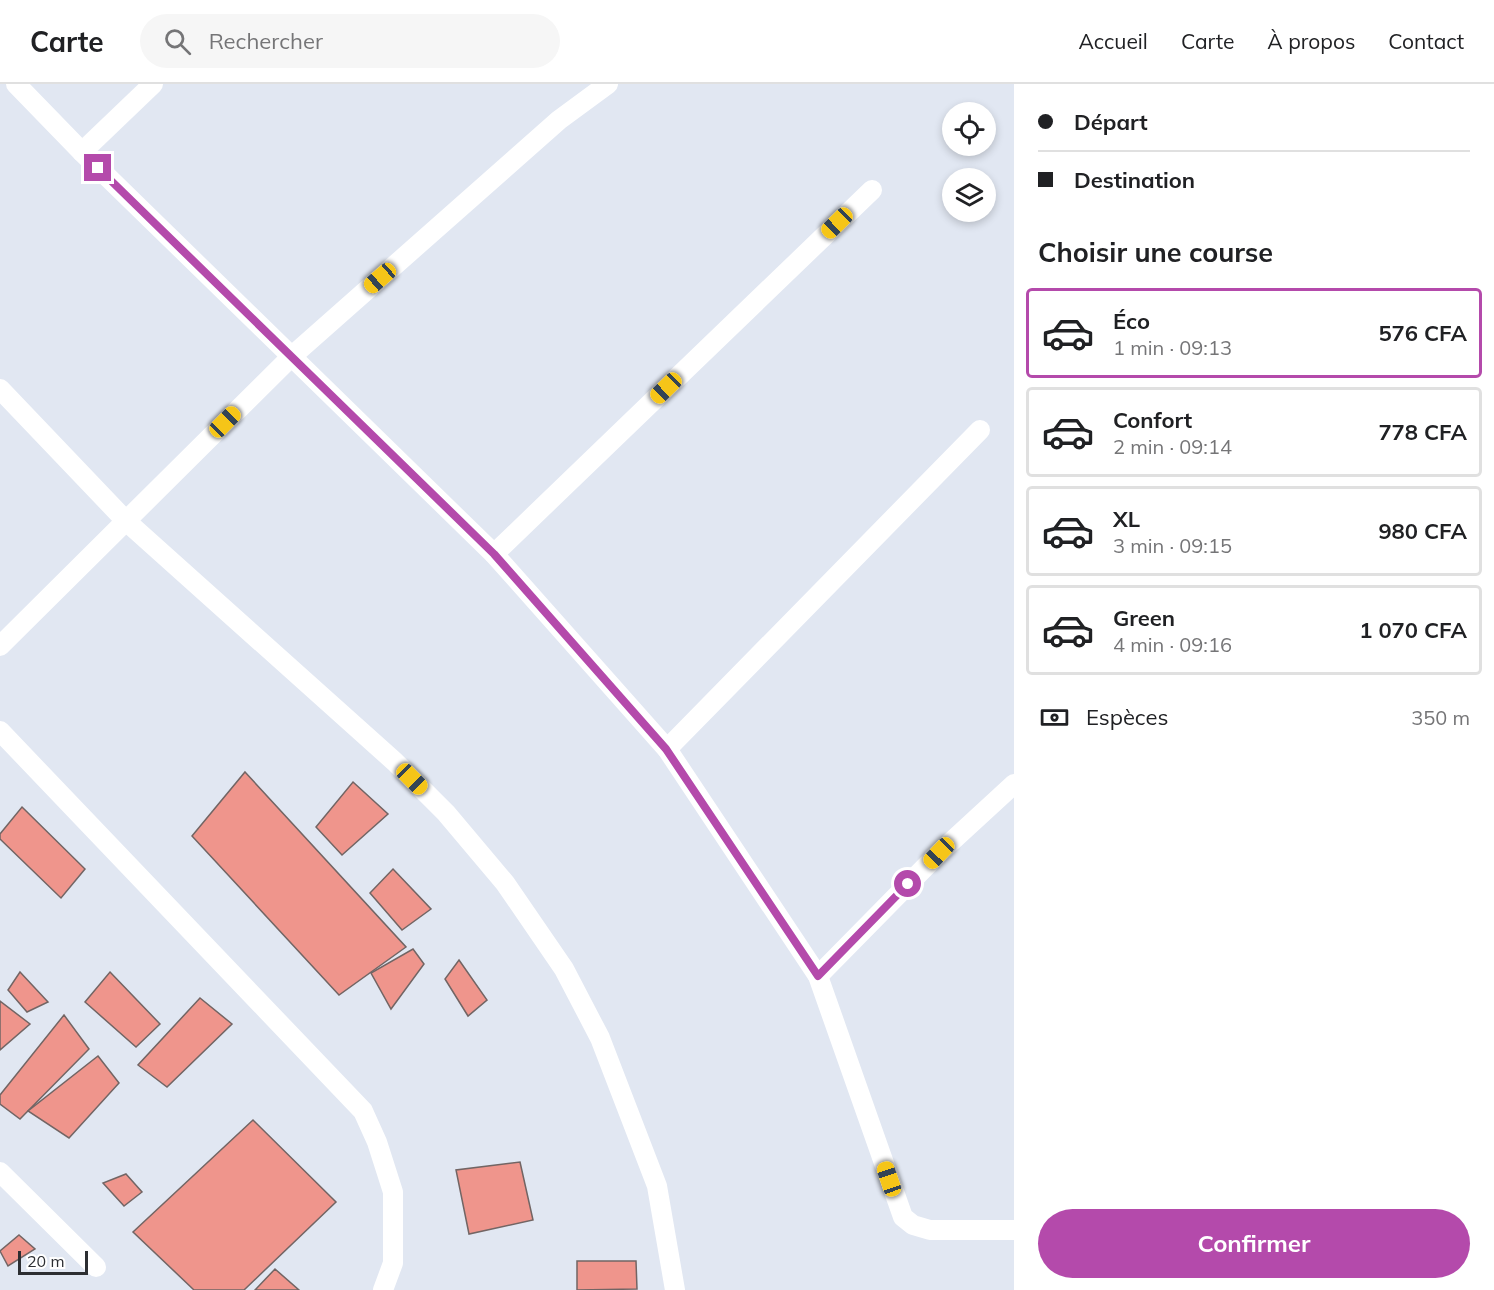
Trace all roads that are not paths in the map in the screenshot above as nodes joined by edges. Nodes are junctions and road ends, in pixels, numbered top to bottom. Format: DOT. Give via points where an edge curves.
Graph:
graph roads {
  1 [pos="16,84"];
  2 [pos="153,84"];
  3 [pos="608,84"];
  4 [pos="82,152"];
  5 [pos="872,190"];
  6 [pos="291,357"];
  7 [pos="0,389"];
  8 [pos="980,430"];
  9 [pos="126,520"];
  10 [pos="494,554"];
  11 [pos="0,646"];
  12 [pos="0,731"];
  13 [pos="666,749"];
  14 [pos="1014,784"];
  15 [pos="818,976"];
  16 [pos="0,1172"];
  17 [pos="1014,1230"];
  18 [pos="96,1267"];
  19 [pos="383,1290"];
  20 [pos="675,1290"];
  1 -- 4 [label="street"];
  2 -- 4 [label="street"];
  3 -- 6 [label="street" via="559,120"];
  4 -- 6 [label="street"];
  5 -- 10 [label="street"];
  6 -- 9 [label="street"];
  6 -- 10 [label="street"];
  7 -- 9 [label="street"];
  8 -- 13 [label="street"];
  9 -- 11 [label="street"];
  9 -- 20 [label="street" via="395,762 446,813 504,883 564,969 600,1038 657,1186"];
  10 -- 13 [label="street"];
  12 -- 19 [label="street" via="363,1111 393,1192 393,1263"];
  13 -- 15 [label="street"];
  14 -- 15 [label="street" via="939,853"];
  15 -- 17 [label="street" via="903,1217 930,1230"];
  16 -- 18 [label="street"];
}
